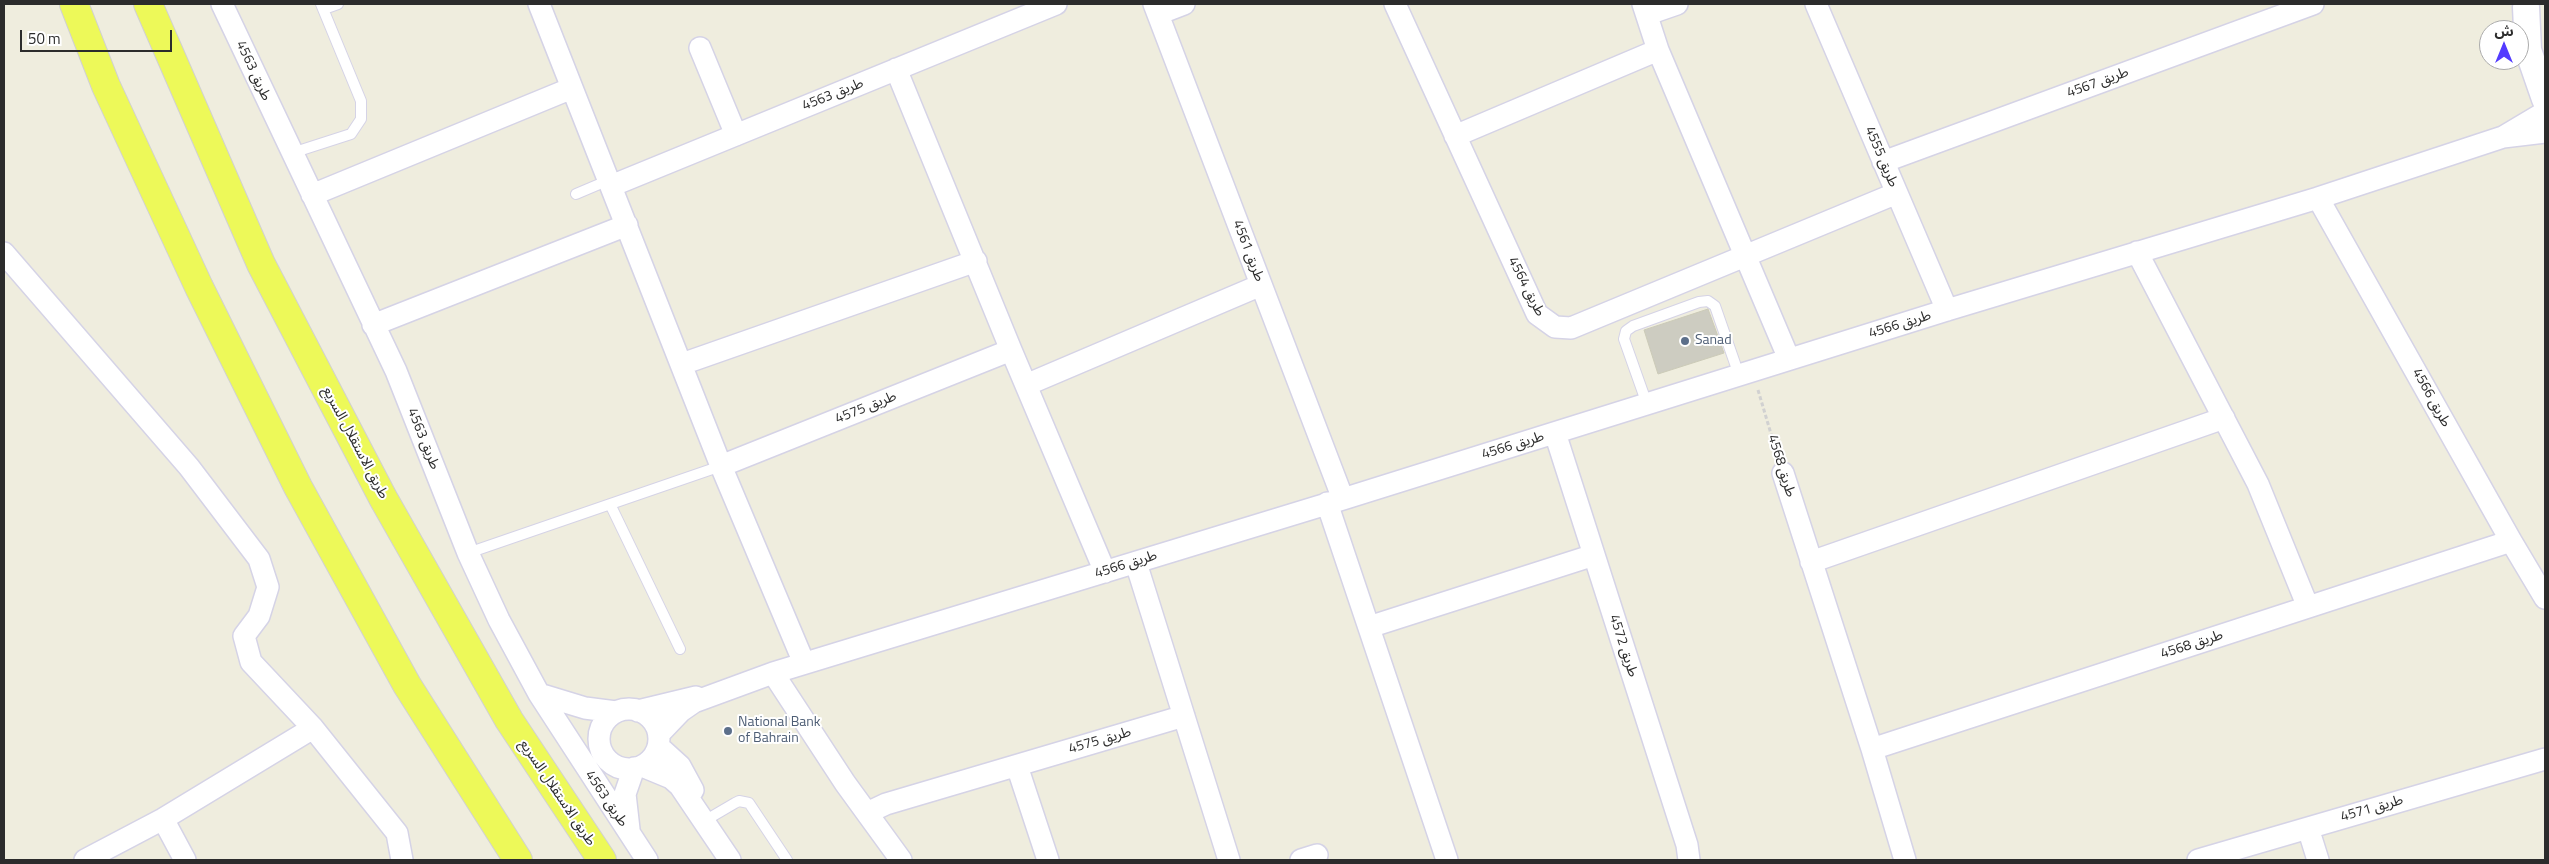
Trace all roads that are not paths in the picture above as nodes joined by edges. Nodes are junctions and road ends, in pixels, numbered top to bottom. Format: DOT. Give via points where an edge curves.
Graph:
graph roads {
  1 [pos="74,4"];
  2 [pos="148,4"];
  3 [pos="222,4"];
  4 [pos="338,4"];
  5 [pos="539,4"];
  6 [pos="1184,4"];
  7 [pos="1395,4"];
  8 [pos="1677,4"];
  9 [pos="1816,4"];
  10 [pos="2313,4"];
  11 [pos="2525,5"];
  12 [pos="322,6"];
  13 [pos="1043,6"];
  14 [pos="1156,9"];
  15 [pos="1646,9"];
  16 [pos="2545,34"];
  17 [pos="700,48"];
  18 [pos="1658,50"];
  19 [pos="896,69"];
  20 [pos="572,88"];
  21 [pos="2545,99"];
  22 [pos="2545,112"];
  23 [pos="2545,132"];
  24 [pos="736,135"];
  25 [pos="1455,136"];
  26 [pos="2503,137"];
  27 [pos="291,153"];
  28 [pos="1883,162"];
  29 [pos="610,183"];
  30 [pos="1897,193"];
  31 [pos="576,194"];
  32 [pos="312,195"];
  33 [pos="2318,198"];
  34 [pos="627,225"];
  35 [pos="2137,252"];
  36 [pos="4,253"];
  37 [pos="1745,256"];
  38 [pos="976,260"];
  39 [pos="1261,285"];
  40 [pos="1947,310"];
  41 [pos="374,325"];
  42 [pos="1011,350"];
  43 [pos="1789,359"];
  44 [pos="682,364"];
  45 [pos="1745,373"];
  46 [pos="1026,385"];
  47 [pos="1648,404"];
  48 [pos="2224,418"];
  49 [pos="1555,433"];
  50 [pos="721,466"];
  51 [pos="1783,473"];
  52 [pos="1335,501"];
  53 [pos="610,504"];
  54 [pos="2511,541"];
  55 [pos="468,552"];
  56 [pos="1594,555"];
  57 [pos="1811,562"];
  58 [pos="1136,563"];
  59 [pos="1105,572"];
  60 [pos="2545,598"];
  61 [pos="2308,607"];
  62 [pos="1369,627"];
  63 [pos="680,649"];
  64 [pos="804,663"];
  65 [pos="774,673"];
  66 [pos="538,694"];
  67 [pos="709,695"];
  68 [pos="638,710"];
  69 [pos="616,712"];
  70 [pos="1184,716"];
  71 [pos="313,728"];
  72 [pos="658,740"];
  73 [pos="1872,749"];
  74 [pos="2545,758"];
  75 [pos="1017,766"];
  76 [pos="638,767"];
  77 [pos="866,812"];
  78 [pos="163,819"];
  79 [pos="2308,828"];
  80 [pos="710,829"];
  81 [pos="631,836"];
  82 [pos="85,860"];
  83 [pos="185,860"];
  84 [pos="402,860"];
  85 [pos="518,860"];
  86 [pos="602,860"];
  87 [pos="647,860"];
  88 [pos="730,860"];
  89 [pos="787,860"];
  90 [pos="901,860"];
  91 [pos="1048,860"];
  92 [pos="1229,860"];
  93 [pos="1447,860"];
  94 [pos="1689,860"];
  95 [pos="1905,860"];
  96 [pos="2198,860"];
  97 [pos="2318,860"];
  1 -- 85 [label="main road" via="106,86 195,278 298,487 407,685"];
  2 -- 86 [label="main road, طريق الاستقلال السريع" via="261,264 384,498 509,720"];
  3 -- 27 [label="street, طريق 4563"];
  4 -- 12 [label="lane"];
  5 -- 20 [label="street"];
  6 -- 14 [label="street"];
  7 -- 25 [label="street, طريق 4564"];
  8 -- 15 [label="street"];
  9 -- 28 [label="street, طريق 4555"];
  10 -- 28 [label="street, طريق 4567"];
  11 -- 16 [label="street"];
  11 -- 21 [label="street" via="2528,50"];
  12 -- 27 [label="lane" via="361,100 361,119 351,134"];
  13 -- 19 [label="street, طريق 4563"];
  14 -- 39 [label="street, طريق 4561"];
  15 -- 18 [label="street"];
  17 -- 24 [label="street"];
  18 -- 25 [label="street"];
  18 -- 37 [label="street"];
  19 -- 24 [label="street, طريق 4563"];
  19 -- 38 [label="street"];
  20 -- 29 [label="street"];
  20 -- 32 [label="street"];
  22 -- 26 [label="street, طريق 4566"];
  23 -- 26 [label="street, طريق 4566"];
  24 -- 29 [label="street, طريق 4563"];
  25 -- 37 [label="street, طريق 4564" via="1537,314 1555,327 1570,328"];
  26 -- 33 [label="street, طريق 4566"];
  27 -- 32 [label="street, طريق 4563"];
  28 -- 30 [label="street, طريق 4555"];
  29 -- 31 [label="lane"];
  29 -- 34 [label="street"];
  30 -- 37 [label="street, طريق 4564"];
  30 -- 40 [label="street, طريق 4555"];
  32 -- 41 [label="street, طريق 4563"];
  33 -- 35 [label="street, طريق 4566"];
  33 -- 54 [label="street, طريق 4566"];
  34 -- 41 [label="street"];
  34 -- 44 [label="street"];
  35 -- 40 [label="street, طريق 4566"];
  35 -- 48 [label="street"];
  36 -- 71 [label="street" via="189,467 260,559 268,587 258,616 244,636 251,662"];
  37 -- 43 [label="street"];
  38 -- 42 [label="street"];
  38 -- 44 [label="street"];
  39 -- 46 [label="street"];
  39 -- 52 [label="street, طريق 4561"];
  40 -- 43 [label="street, طريق 4566"];
  41 -- 55 [label="street, طريق 4563" via="396,371"];
  42 -- 46 [label="street"];
  42 -- 50 [label="street, طريق 4575"];
  43 -- 45 [label="street, طريق 4566"];
  44 -- 50 [label="street"];
  45 -- 47 [label="street, طريق 4566"];
  45 -- 47 [label="lane" via="1715,306 1708,301 1699,302 1626,331 1624,339"];
  46 -- 59 [label="street"];
  47 -- 49 [label="street, طريق 4566"];
  48 -- 57 [label="street"];
  48 -- 61 [label="street" via="2258,484"];
  49 -- 52 [label="street, طريق 4566"];
  49 -- 56 [label="street, طريق 4572"];
  50 -- 53 [label="lane"];
  50 -- 64 [label="street"];
  51 -- 57 [label="street, طريق 4568"];
  52 -- 58 [label="street, طريق 4566"];
  52 -- 62 [label="street"];
  53 -- 55 [label="lane"];
  53 -- 63 [label="lane"];
  54 -- 60 [label="street, طريق 4566"];
  54 -- 61 [label="street, طريق 4568"];
  55 -- 66 [label="street, طريق 4563"];
  56 -- 62 [label="street"];
  56 -- 94 [label="street, طريق 4572"];
  57 -- 73 [label="street, طريق 4568"];
  58 -- 59 [label="street, طريق 4566"];
  58 -- 70 [label="street"];
  59 -- 64 [label="street, طريق 4566"];
  61 -- 73 [label="street, طريق 4568"];
  62 -- 93 [label="street"];
  64 -- 65 [label="street, طريق 4566"];
  65 -- 67 [label="street, طريق 4566"];
  65 -- 77 [label="street"];
  66 -- 69 [label="street" via="585,708"];
  66 -- 81 [label="street, طريق 4563"];
  67 -- 68 [label="street, طريق 4566"];
  67 -- 72 [label="street, طريق 4566" via="681,711"];
  68 -- 69 [label="street"];
  68 -- 72 [label="street" via="652,720"];
  69 -- 76 [label="street" via="603,723 598,740 600,748 617,767"];
  70 -- 75 [label="street, طريق 4575"];
  70 -- 92 [label="street"];
  71 -- 78 [label="street"];
  71 -- 84 [label="street" via="397,834"];
  72 -- 76 [label="street" via="655,754"];
  72 -- 80 [label="street" via="687,777"];
  73 -- 95 [label="street, طريق 4568"];
  74 -- 79 [label="street, طريق 4571"];
  75 -- 77 [label="street, طريق 4575"];
  75 -- 91 [label="street"];
  76 -- 80 [label="street" via="671,778"];
  76 -- 81 [label="street" via="624,794"];
  77 -- 90 [label="street"];
  78 -- 82 [label="street"];
  78 -- 83 [label="street"];
  79 -- 96 [label="street, طريق 4571"];
  79 -- 97 [label="street"];
  80 -- 88 [label="street"];
  80 -- 89 [label="lane" via="735,803 749,804"];
  81 -- 87 [label="street, طريق 4563"];
}
